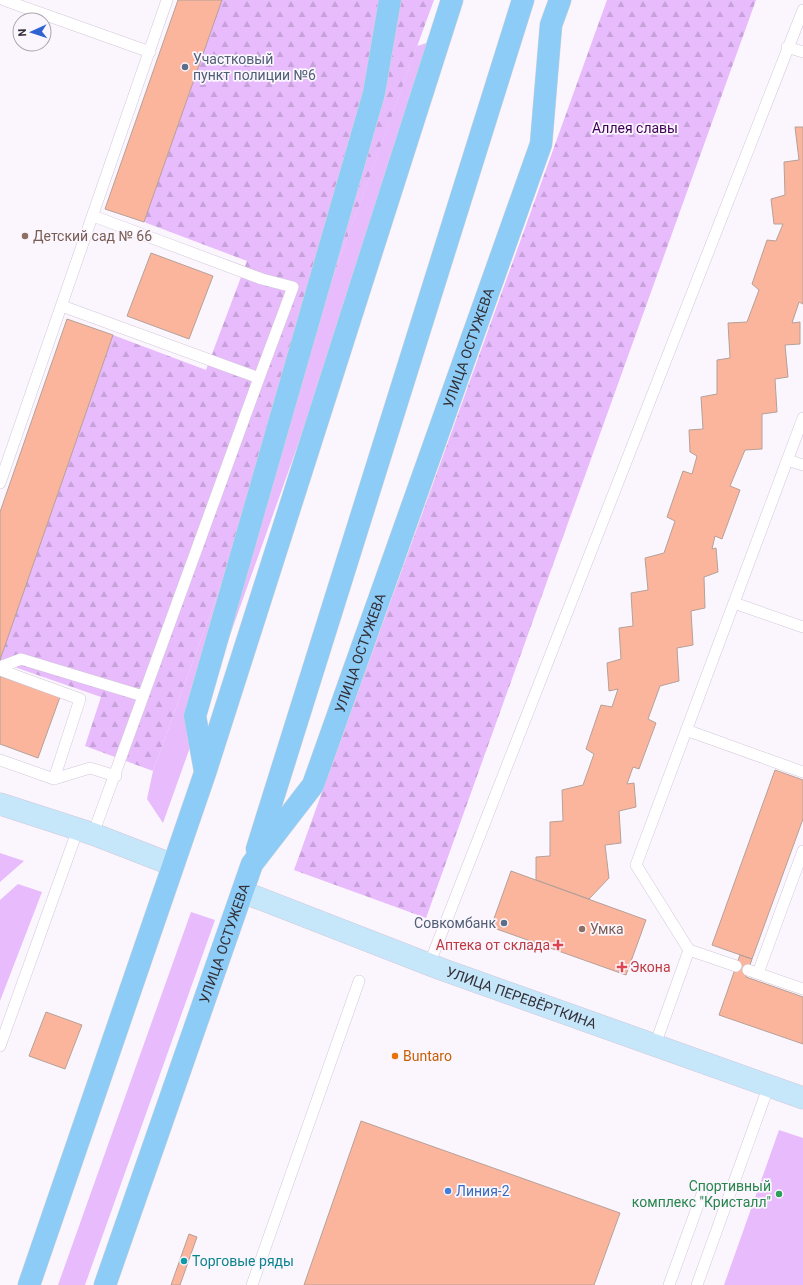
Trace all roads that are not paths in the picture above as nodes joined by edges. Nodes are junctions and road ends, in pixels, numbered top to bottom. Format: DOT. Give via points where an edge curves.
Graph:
graph roads {
  1 [pos="4,0"];
  2 [pos="167,0"];
  3 [pos="390,0"];
  4 [pos="452,0"];
  5 [pos="524,0"];
  6 [pos="560,0"];
  7 [pos="803,10"];
  8 [pos="787,47"];
  9 [pos="150,52"];
  10 [pos="803,52"];
  11 [pos="93,216"];
  12 [pos="62,306"];
  13 [pos="258,378"];
  14 [pos="803,418"];
  15 [pos="788,460"];
  16 [pos="803,465"];
  17 [pos="0,483"];
  18 [pos="734,603"];
  19 [pos="803,627"];
  20 [pos="0,669"];
  21 [pos="143,696"];
  22 [pos="686,730"];
  23 [pos="0,760"];
  24 [pos="803,772"];
  25 [pos="205,773"];
  26 [pos="116,776"];
  27 [pos="54,778"];
  28 [pos="0,804"];
  29 [pos="86,832"];
  30 [pos="803,851"];
  31 [pos="252,864"];
  32 [pos="173,865"];
  33 [pos="242,892"];
  34 [pos="689,950"];
  35 [pos="429,965"];
  36 [pos="736,966"];
  37 [pos="359,981"];
  38 [pos="803,989"];
  39 [pos="655,1045"];
  40 [pos="0,1046"];
  41 [pos="769,1086"];
  42 [pos="803,1098"];
  43 [pos="702,1194"];
  44 [pos="29,1285"];
  45 [pos="105,1285"];
  46 [pos="252,1285"];
  47 [pos="669,1285"];
  48 [pos="697,1285"];
  1 -- 9 [label="lane"];
  2 -- 9 [label="lane"];
  3 -- 25 [label="main road" via="374,93 195,716"];
  4 -- 25 [label="main road"];
  5 -- 31 [label="main road"];
  6 -- 31 [label="main road, УЛИЦА ОСТУЖЕВА" via="551,25 541,144 313,785"];
  7 -- 8 [label="lane"];
  8 -- 10 [label="lane"];
  8 -- 35 [label="lane"];
  9 -- 11 [label="lane"];
  11 -- 12 [label="lane"];
  11 -- 13 [label="lane" via="262,279 293,288"];
  12 -- 13 [label="lane"];
  12 -- 17 [label="lane"];
  13 -- 21 [label="lane"];
  14 -- 15 [label="lane"];
  15 -- 16 [label="lane"];
  15 -- 18 [label="lane"];
  18 -- 19 [label="lane"];
  18 -- 22 [label="lane"];
  20 -- 21 [label="lane" via="20,659"];
  20 -- 27 [label="lane" via="80,699"];
  21 -- 26 [label="lane"];
  22 -- 24 [label="lane"];
  22 -- 34 [label="lane" via="636,865"];
  23 -- 27 [label="lane"];
  25 -- 32 [label="main road"];
  26 -- 27 [label="lane" via="90,768"];
  26 -- 29 [label="lane"];
  28 -- 29 [label="street"];
  29 -- 32 [label="street"];
  29 -- 40 [label="lane"];
  30 -- 38 [label="lane" via="752,972"];
  31 -- 33 [label="main road, УЛИЦА ОСТУЖЕВА"];
  32 -- 44 [label="main road"];
  33 -- 35 [label="street, УЛИЦА ПЕРЕВЁРТКИНА"];
  33 -- 45 [label="main road, УЛИЦА ОСТУЖЕВА"];
  34 -- 36 [label="lane"];
  34 -- 39 [label="lane"];
  35 -- 39 [label="street, УЛИЦА ПЕРЕВЁРТКИНА"];
  37 -- 46 [label="lane"];
  39 -- 41 [label="street, УЛИЦА ПЕРЕВЁРТКИНА"];
  41 -- 42 [label="street, УЛИЦА ПЕРЕВЁРТКИНА"];
  41 -- 48 [label="lane"];
  43 -- 47 [label="lane"];
}
